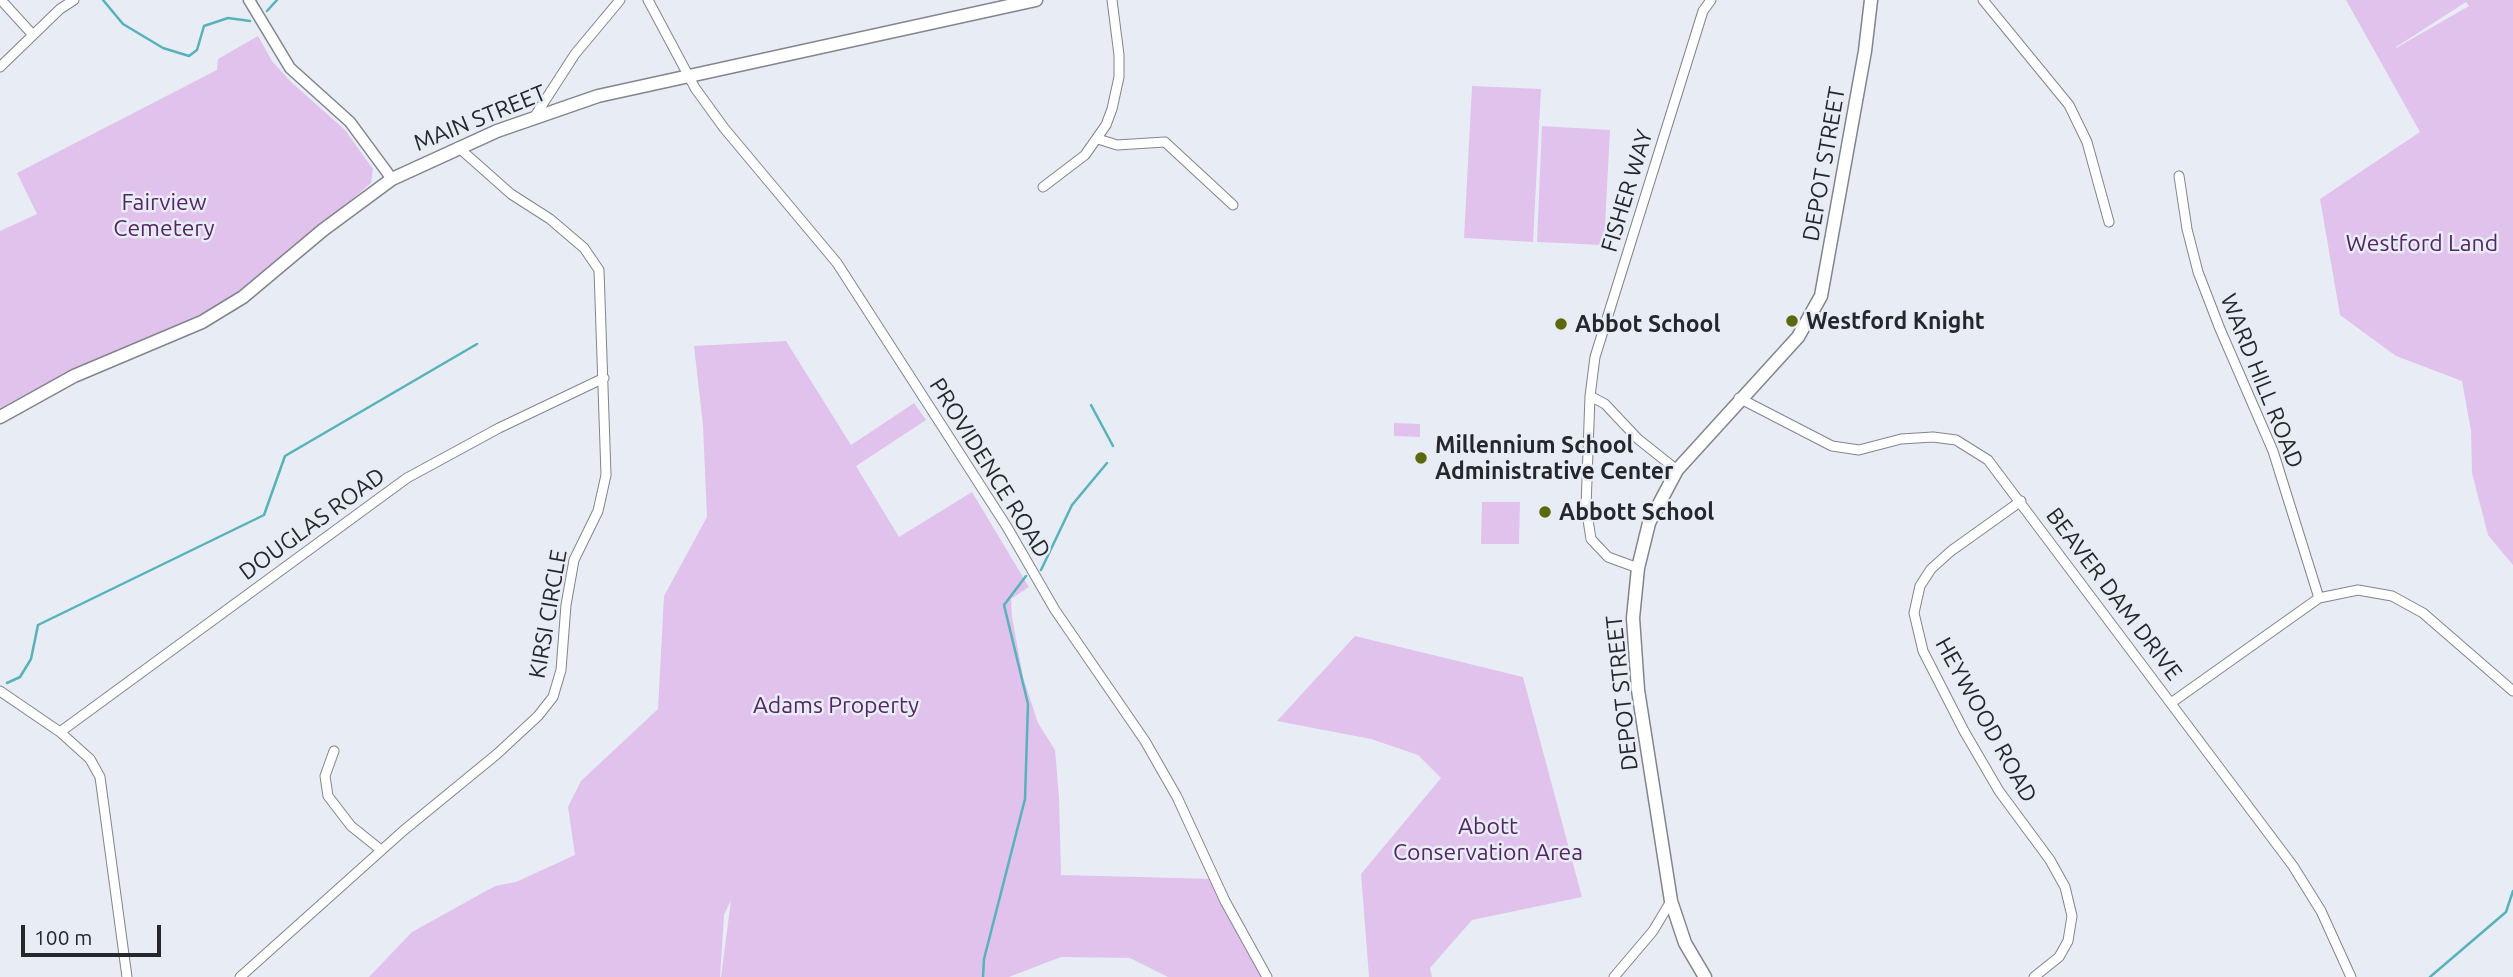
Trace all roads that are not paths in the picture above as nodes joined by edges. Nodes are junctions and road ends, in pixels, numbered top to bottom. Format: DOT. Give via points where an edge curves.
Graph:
graph roads {
  1 [pos="1,0"];
  2 [pos="74,0"];
  3 [pos="249,0"];
  4 [pos="620,0"];
  5 [pos="648,0"];
  6 [pos="1036,0"];
  7 [pos="1112,0"];
  8 [pos="1711,0"];
  9 [pos="1871,0"];
  10 [pos="1983,0"];
  11 [pos="33,35"];
  12 [pos="0,67"];
  13 [pos="689,78"];
  14 [pos="536,116"];
  15 [pos="1098,139"];
  16 [pos="458,147"];
  17 [pos="2179,176"];
  18 [pos="393,179"];
  19 [pos="1043,187"];
  20 [pos="1233,205"];
  21 [pos="2109,222"];
  22 [pos="604,378"];
  23 [pos="1590,396"];
  24 [pos="1739,398"];
  25 [pos="0,417"];
  26 [pos="1677,471"];
  27 [pos="2021,501"];
  28 [pos="1638,568"];
  29 [pos="2319,598"];
  30 [pos="0,691"];
  31 [pos="2513,691"];
  32 [pos="2171,703"];
  33 [pos="61,732"];
  34 [pos="334,751"];
  35 [pos="381,850"];
  36 [pos="1671,901"];
  37 [pos="127,977"];
  38 [pos="240,977"];
  39 [pos="1267,977"];
  40 [pos="1614,977"];
  41 [pos="1705,977"];
  42 [pos="2034,977"];
  43 [pos="2351,977"];
  1 -- 11 [label="street"];
  2 -- 11 [label="street"];
  3 -- 18 [label="street" via="290,68 350,122"];
  4 -- 14 [label="street" via="575,54"];
  5 -- 13 [label="street, PROVIDENCE ROAD"];
  6 -- 13 [label="main road, MAIN STREET"];
  7 -- 15 [label="street" via="1119,77 1116,99"];
  8 -- 23 [label="street, FISHER WAY" via="1703,11 1595,357"];
  9 -- 24 [label="main road, DEPOT STREET" via="1821,296 1798,337"];
  10 -- 21 [label="street" via="2076,117"];
  11 -- 12 [label="street"];
  13 -- 14 [label="main road, MAIN STREET" via="598,96"];
  13 -- 39 [label="street, PROVIDENCE ROAD" via="724,128 837,263 1007,527 1055,610 1145,741"];
  14 -- 16 [label="main road, MAIN STREET"];
  15 -- 19 [label="street" via="1072,167"];
  15 -- 20 [label="street" via="1117,145 1165,142"];
  16 -- 18 [label="main road, MAIN STREET"];
  16 -- 22 [label="street, KIRSI CIRCLE" via="511,194 550,219 597,265"];
  17 -- 29 [label="street, WARD HILL ROAD" via="2198,272 2273,451"];
  18 -- 25 [label="main road, MAIN STREET" via="202,322 74,376"];
  22 -- 33 [label="street, DOUGLAS ROAD" via="407,478"];
  22 -- 35 [label="street, KIRSI CIRCLE" via="607,475 598,511 574,560 563,659 553,697 497,754"];
  23 -- 26 [label="street" via="1605,404"];
  23 -- 28 [label="street, FISHER WAY" via="1586,507 1591,539 1608,557"];
  24 -- 26 [label="main road, DEPOT STREET"];
  24 -- 27 [label="street, BEAVER DAM DRIVE" via="1840,448 1859,450 1917,437 1956,440 1988,460"];
  26 -- 28 [label="main road, DEPOT STREET" via="1649,523"];
  27 -- 32 [label="street, BEAVER DAM DRIVE"];
  27 -- 42 [label="street, HEYWOOD ROAD" via="1931,569 1920,586 1914,613 1923,651 1964,731 2065,887 2072,916 2068,941 2059,957"];
  28 -- 36 [label="main road, DEPOT STREET" via="1633,618 1637,690"];
  29 -- 31 [label="street" via="2358,590 2409,604"];
  29 -- 32 [label="street"];
  30 -- 33 [label="street"];
  32 -- 43 [label="street, BEAVER DAM DRIVE" via="2303,881"];
  33 -- 37 [label="street" via="90,759 100,777"];
  34 -- 35 [label="street" via="325,776 328,796 351,826"];
  35 -- 38 [label="street, KIRSI CIRCLE"];
  36 -- 40 [label="street" via="1653,931"];
  36 -- 41 [label="main road, DEPOT STREET" via="1685,943"];
}
